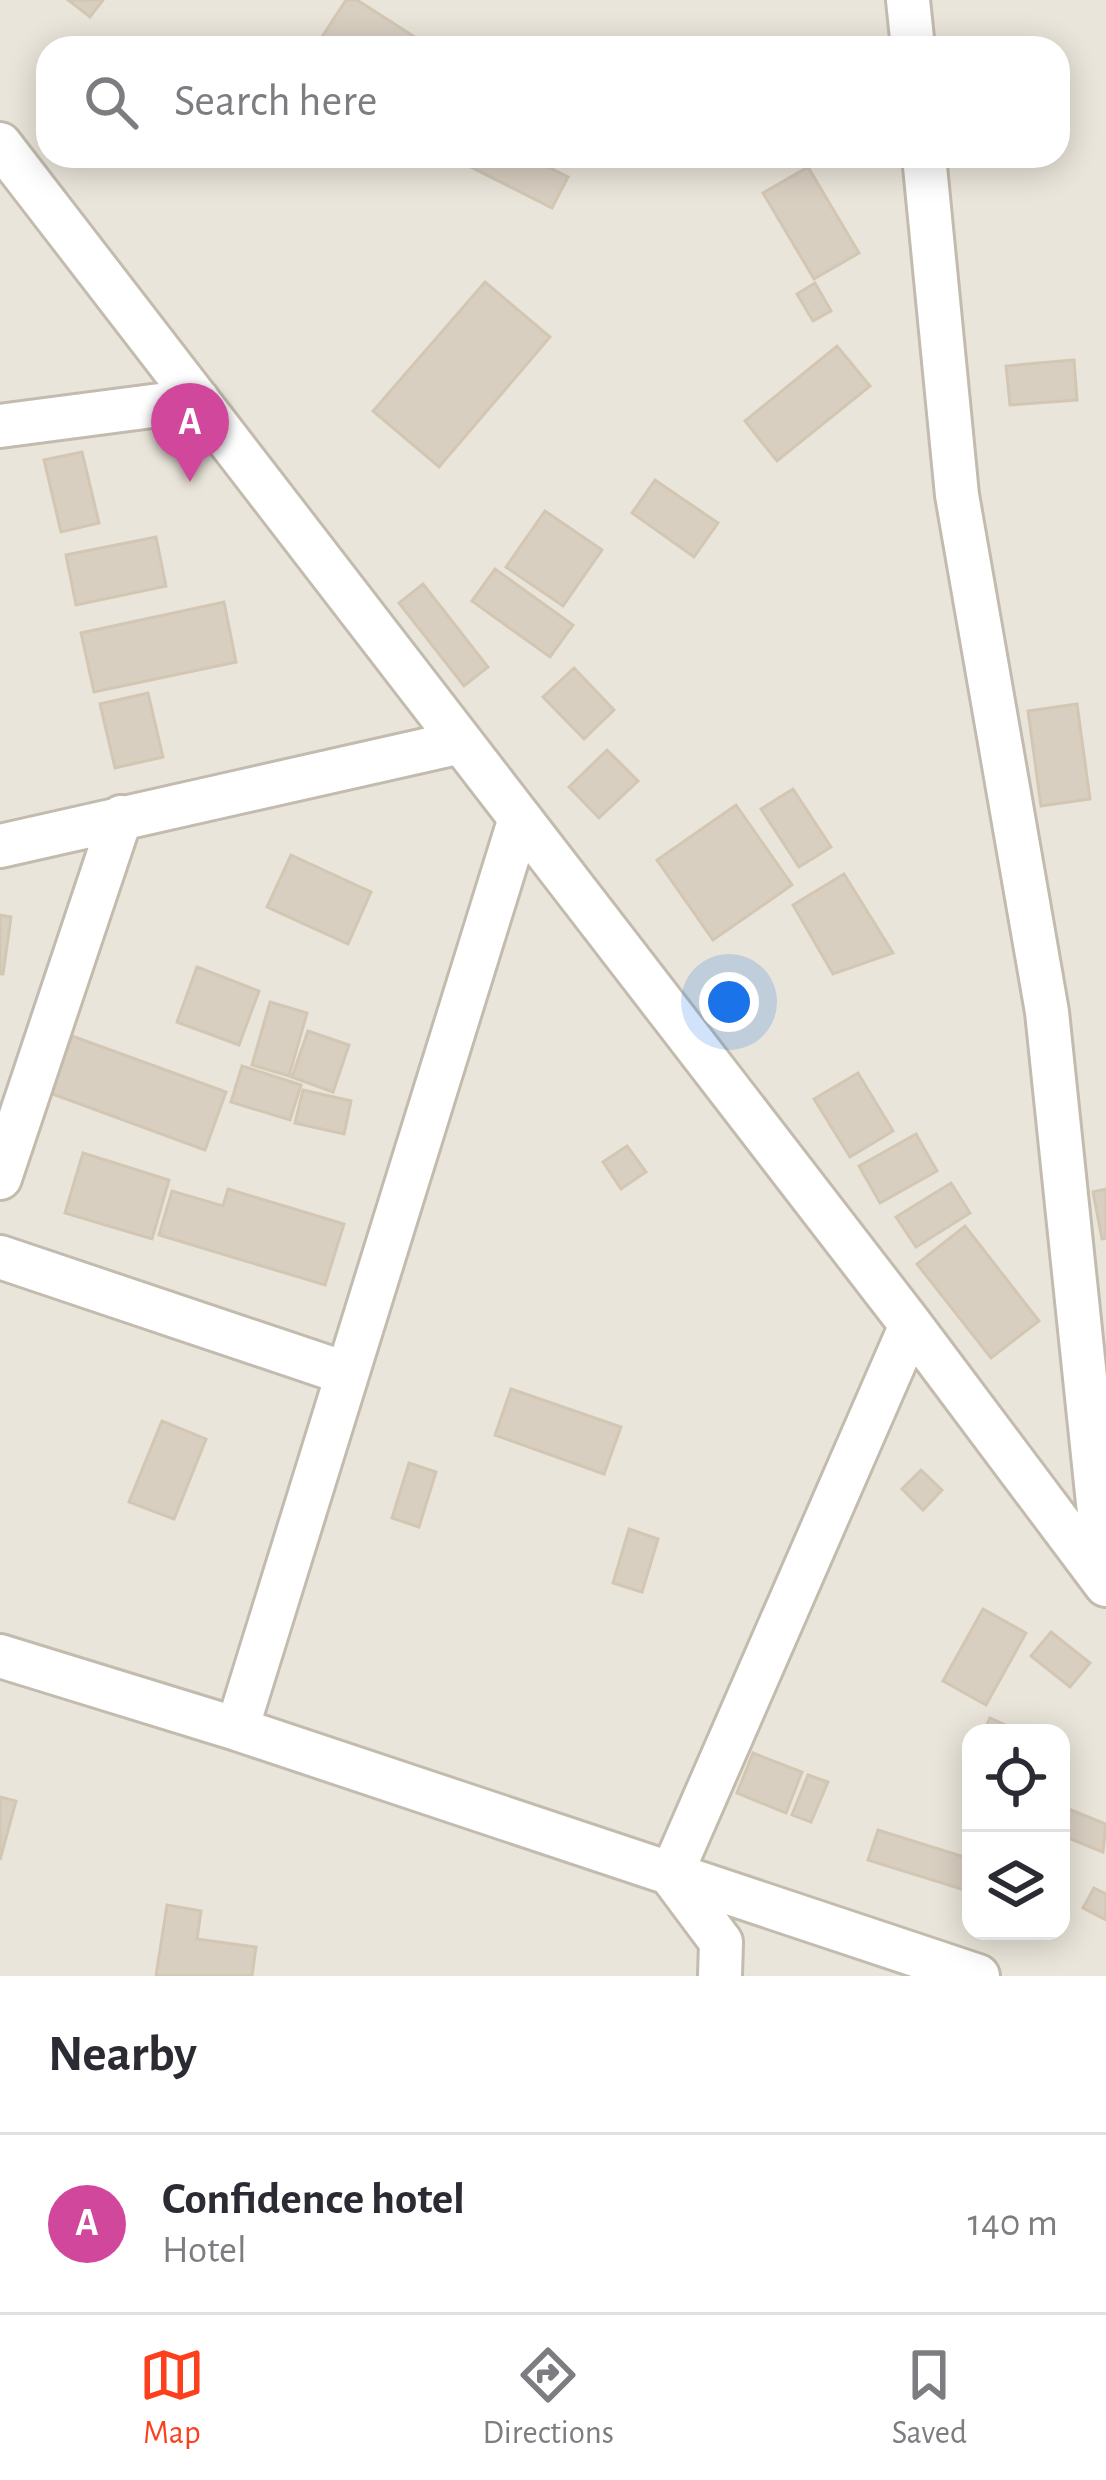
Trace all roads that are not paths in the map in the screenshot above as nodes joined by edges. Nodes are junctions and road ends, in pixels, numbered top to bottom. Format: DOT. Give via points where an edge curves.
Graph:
graph roads {
  1 [pos="908,0"];
  2 [pos="912,36"];
  3 [pos="0,144"];
  4 [pos="924,168"];
  5 [pos="197,400"];
  6 [pos="0,426"];
  7 [pos="461,742"];
  8 [pos="121,817"];
  9 [pos="520,818"];
  10 [pos="0,846"];
  11 [pos="0,1178"];
  12 [pos="0,1257"];
  13 [pos="910,1324"];
  14 [pos="345,1373"];
  15 [pos="1106,1582"];
  16 [pos="0,1656"];
  17 [pos="237,1729"];
  18 [pos="671,1875"];
  19 [pos="720,1976"];
  20 [pos="978,1976"];
  1 -- 2 [label="street"];
  3 -- 5 [label="street"];
  4 -- 15 [label="street" via="957,495 1047,1012"];
  5 -- 6 [label="street"];
  5 -- 7 [label="street"];
  7 -- 8 [label="street"];
  7 -- 9 [label="street"];
  8 -- 10 [label="street"];
  8 -- 11 [label="street"];
  9 -- 13 [label="street"];
  9 -- 14 [label="street"];
  12 -- 14 [label="street"];
  13 -- 15 [label="street"];
  13 -- 18 [label="street"];
  14 -- 17 [label="street"];
  16 -- 17 [label="street"];
  17 -- 18 [label="street"];
  18 -- 19 [label="street" via="721,1942"];
  18 -- 20 [label="street"];
}
